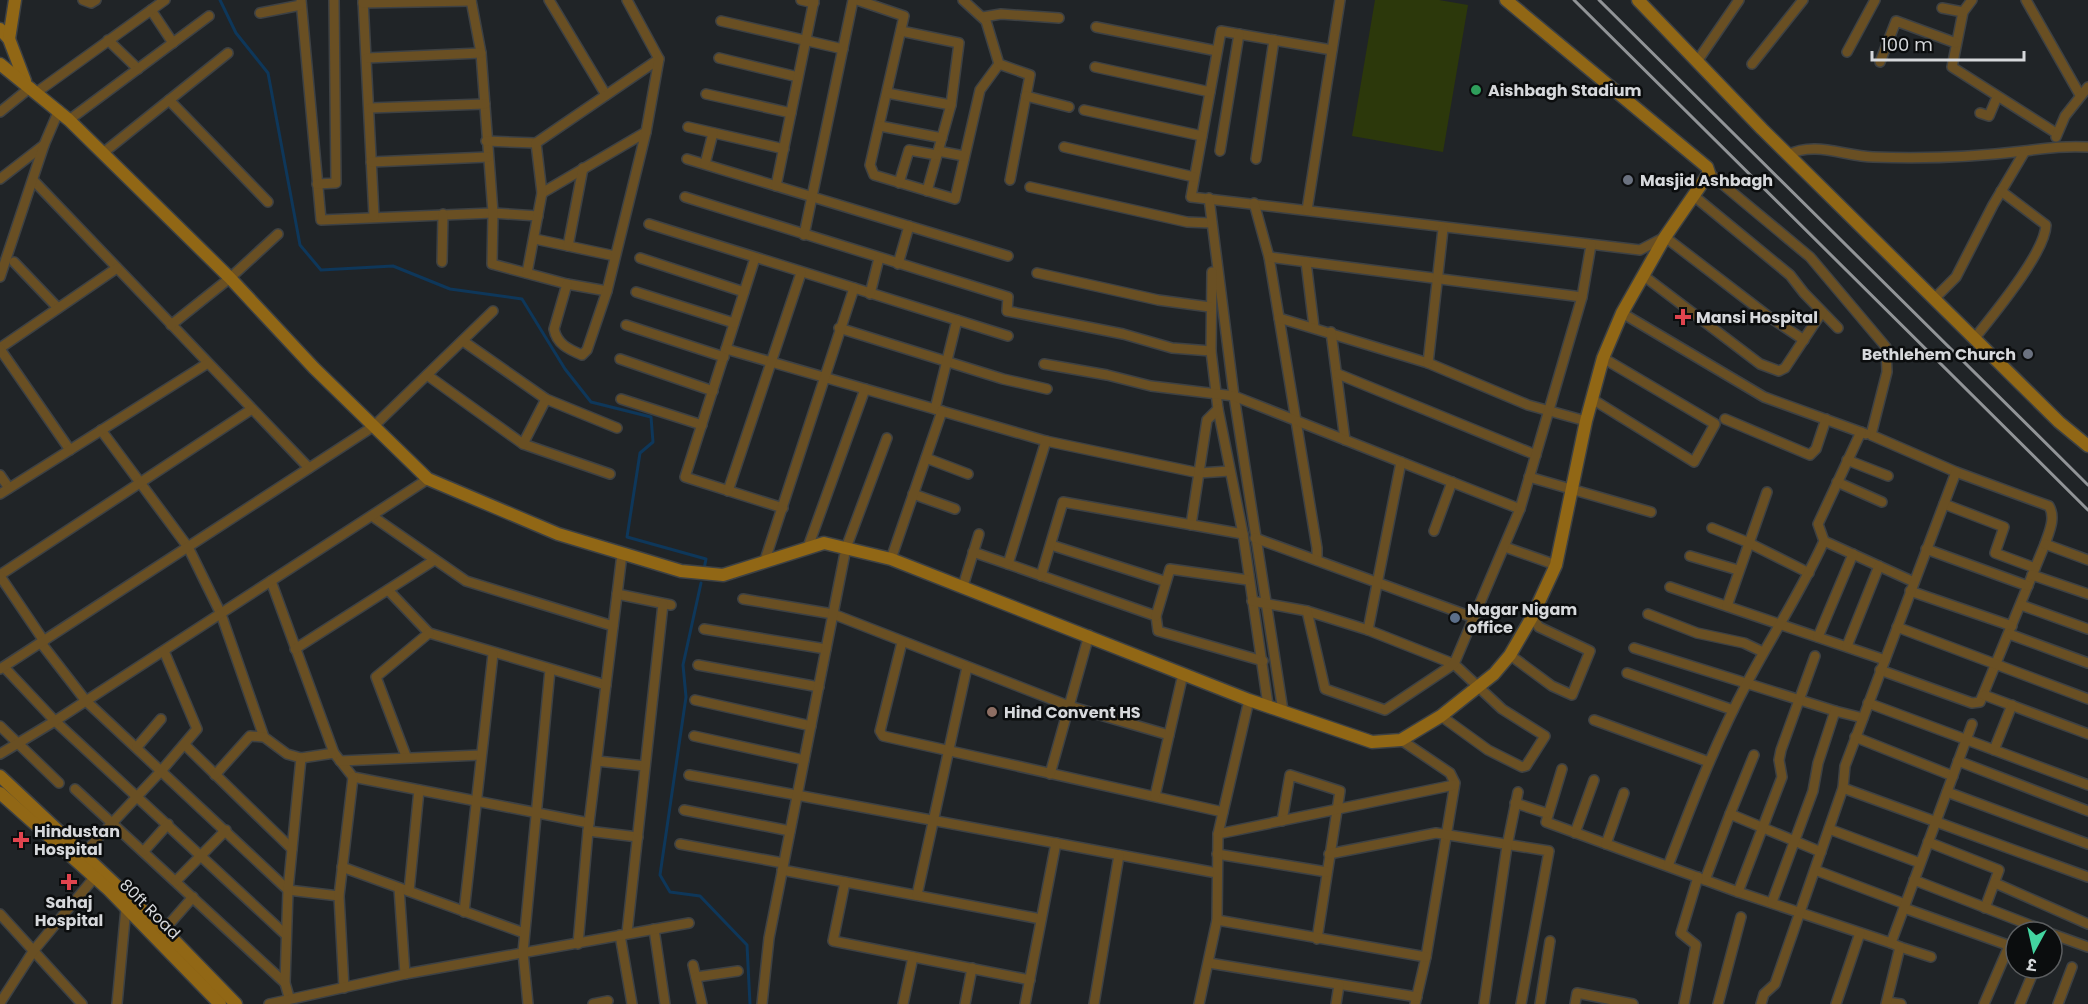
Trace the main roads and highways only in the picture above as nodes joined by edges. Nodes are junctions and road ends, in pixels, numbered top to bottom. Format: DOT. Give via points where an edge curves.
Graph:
graph roads {
  1 [pos="15,0"];
  2 [pos="1506,0"];
  3 [pos="1638,0"];
  4 [pos="0,29"];
  5 [pos="9,42"];
  6 [pos="0,62"];
  7 [pos="31,87"];
  8 [pos="2087,444"];
  9 [pos="0,776"];
  10 [pos="0,793"];
  11 [pos="220,1004"];
  12 [pos="236,1004"];
  1 -- 5 [label="main road"];
  2 -- 7 [label="main road" via="1707,167 1709,173 1665,237 1622,312 1586,421 1556,565 1510,655 1478,688 1441,716 1401,740 1372,742 1249,700 891,559 825,543 723,575 681,571 558,534 429,479 314,368 230,278"];
  3 -- 8 [label="main road" via="1974,339"];
  4 -- 5 [label="main road"];
  5 -- 6 [label="main road"];
  5 -- 7 [label="main road"];
  6 -- 7 [label="main road"];
  9 -- 12 [label="main road" via="164,930"];
  10 -- 11 [label="main road, 80ft Road" via="126,908"];
}
